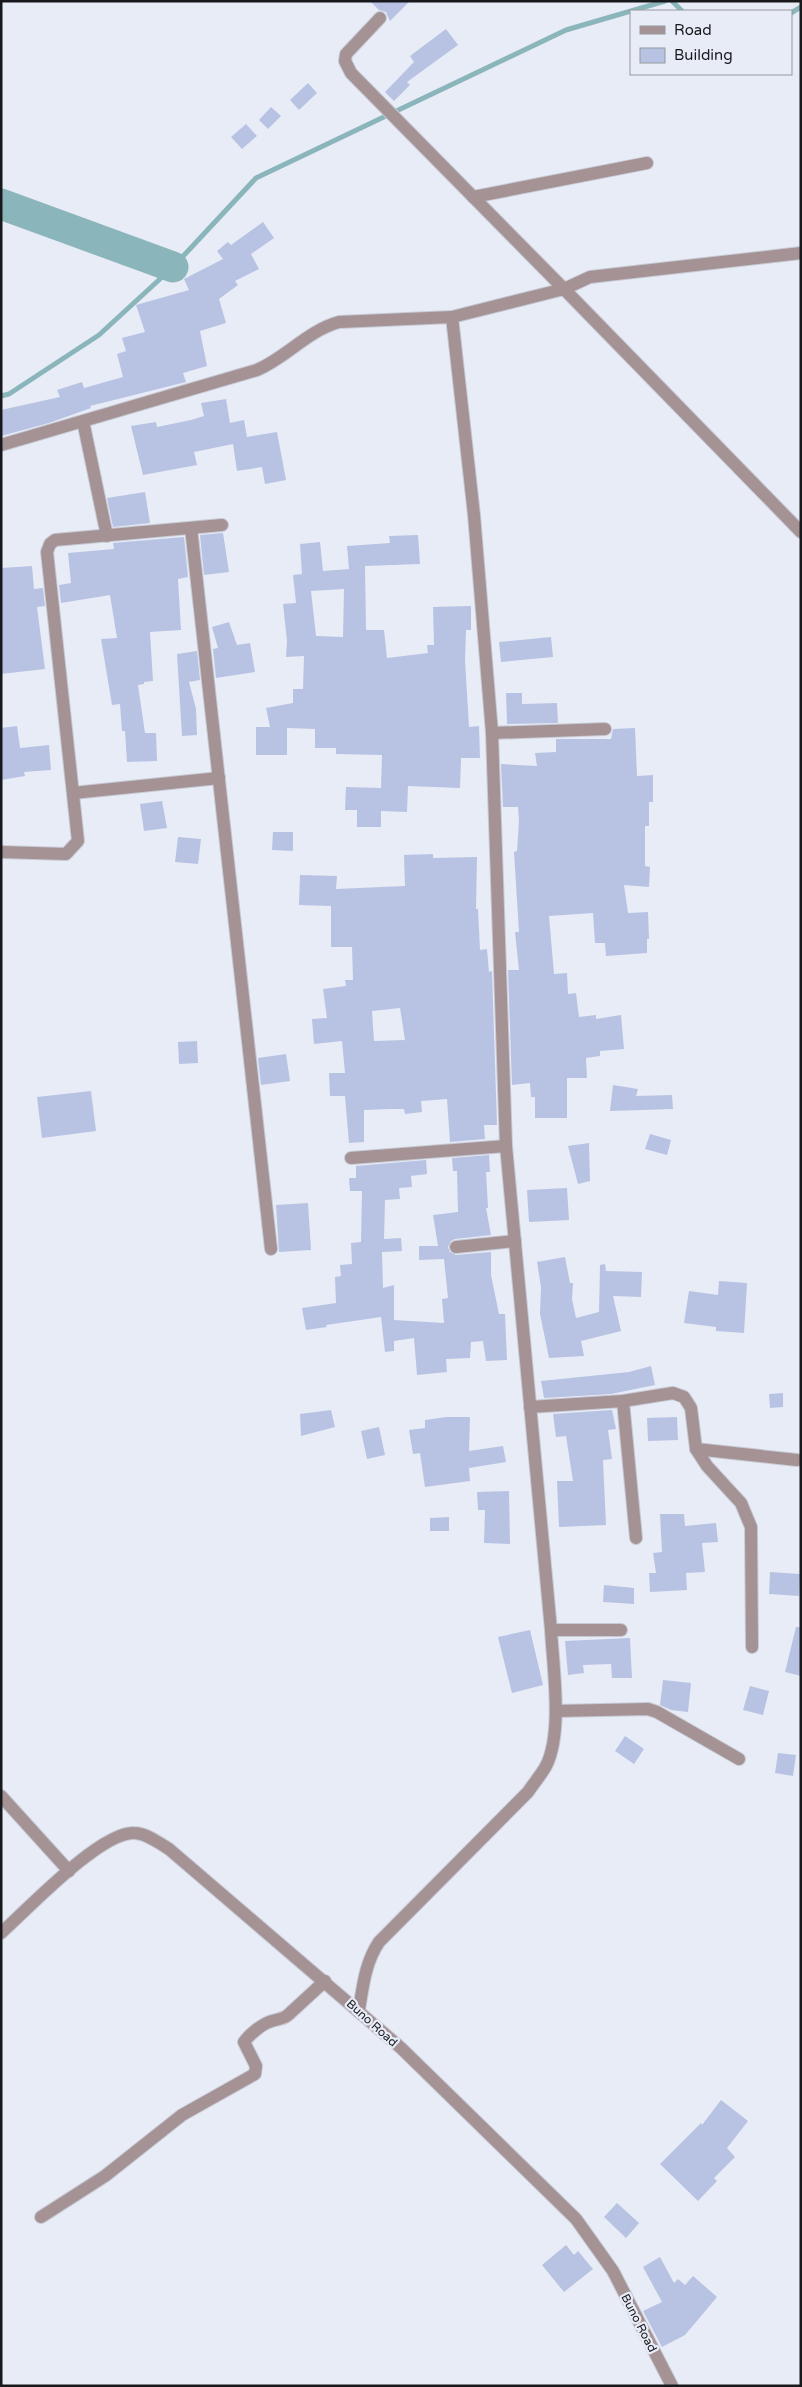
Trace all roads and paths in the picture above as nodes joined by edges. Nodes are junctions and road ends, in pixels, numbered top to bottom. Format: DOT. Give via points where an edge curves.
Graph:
graph roads {
  1 [pos="380,18"];
  2 [pos="647,162"];
  3 [pos="473,197"];
  4 [pos="801,252"];
  5 [pos="564,289"];
  6 [pos="452,317"];
  7 [pos="83,421"];
  8 [pos="1,445"];
  9 [pos="222,525"];
  10 [pos="191,528"];
  11 [pos="801,532"];
  12 [pos="107,536"];
  13 [pos="605,729"];
  14 [pos="492,732"];
  15 [pos="219,778"];
  16 [pos="73,793"];
  17 [pos="1,852"];
  18 [pos="506,1146"];
  19 [pos="351,1158"];
  20 [pos="515,1241"];
  21 [pos="456,1247"];
  22 [pos="271,1249"];
  23 [pos="623,1401"];
  24 [pos="530,1407"];
  25 [pos="696,1449"];
  26 [pos="797,1460"];
  27 [pos="636,1538"];
  28 [pos="551,1630"];
  29 [pos="621,1630"];
  30 [pos="752,1648"];
  31 [pos="556,1711"];
  32 [pos="739,1759"];
  33 [pos="1,1796"];
  34 [pos="69,1871"];
  35 [pos="1,1934"];
  36 [pos="325,1981"];
  37 [pos="359,2010"];
  38 [pos="41,2216"];
  39 [pos="672,2386"];
  1 -- 3 [label="street" via="346,54 350,73"];
  2 -- 3 [label="street"];
  3 -- 5 [label="street"];
  4 -- 5 [label="street" via="590,278"];
  5 -- 6 [label="street"];
  5 -- 11 [label="street"];
  6 -- 7 [label="street" via="339,322 313,332 279,360 257,370"];
  6 -- 14 [label="street" via="474,515"];
  7 -- 8 [label="street"];
  7 -- 12 [label="street"];
  9 -- 10 [label="street"];
  10 -- 12 [label="street"];
  10 -- 15 [label="street"];
  12 -- 16 [label="street" via="55,540 47,552"];
  13 -- 14 [label="street"];
  14 -- 18 [label="street"];
  15 -- 16 [label="street"];
  15 -- 22 [label="street"];
  16 -- 17 [label="street" via="78,841 72,850 55,855"];
  18 -- 19 [label="street"];
  18 -- 20 [label="street"];
  20 -- 21 [label="street"];
  20 -- 24 [label="street"];
  23 -- 24 [label="street"];
  23 -- 25 [label="street" via="673,1393 684,1398 692,1408"];
  23 -- 27 [label="street"];
  24 -- 28 [label="street"];
  25 -- 26 [label="street"];
  25 -- 30 [label="street" via="748,1515 751,1527"];
  28 -- 29 [label="street"];
  28 -- 31 [label="street"];
  31 -- 32 [label="street" via="648,1709"];
  31 -- 37 [label="street" via="551,1752 538,1779 380,1942 366,1967"];
  33 -- 34 [label="street"];
  34 -- 35 [label="street, Buno Road"];
  34 -- 36 [label="street, Buno Road" via="108,1841 123,1834 147,1836 169,1849"];
  36 -- 37 [label="street, Buno Road"];
  36 -- 38 [label="street" via="288,2016 267,2022 247,2038 244,2042 256,2066 255,2074 182,2115 105,2176"];
  37 -- 39 [label="street, Buno Road" via="576,2219 612,2271"];
}
